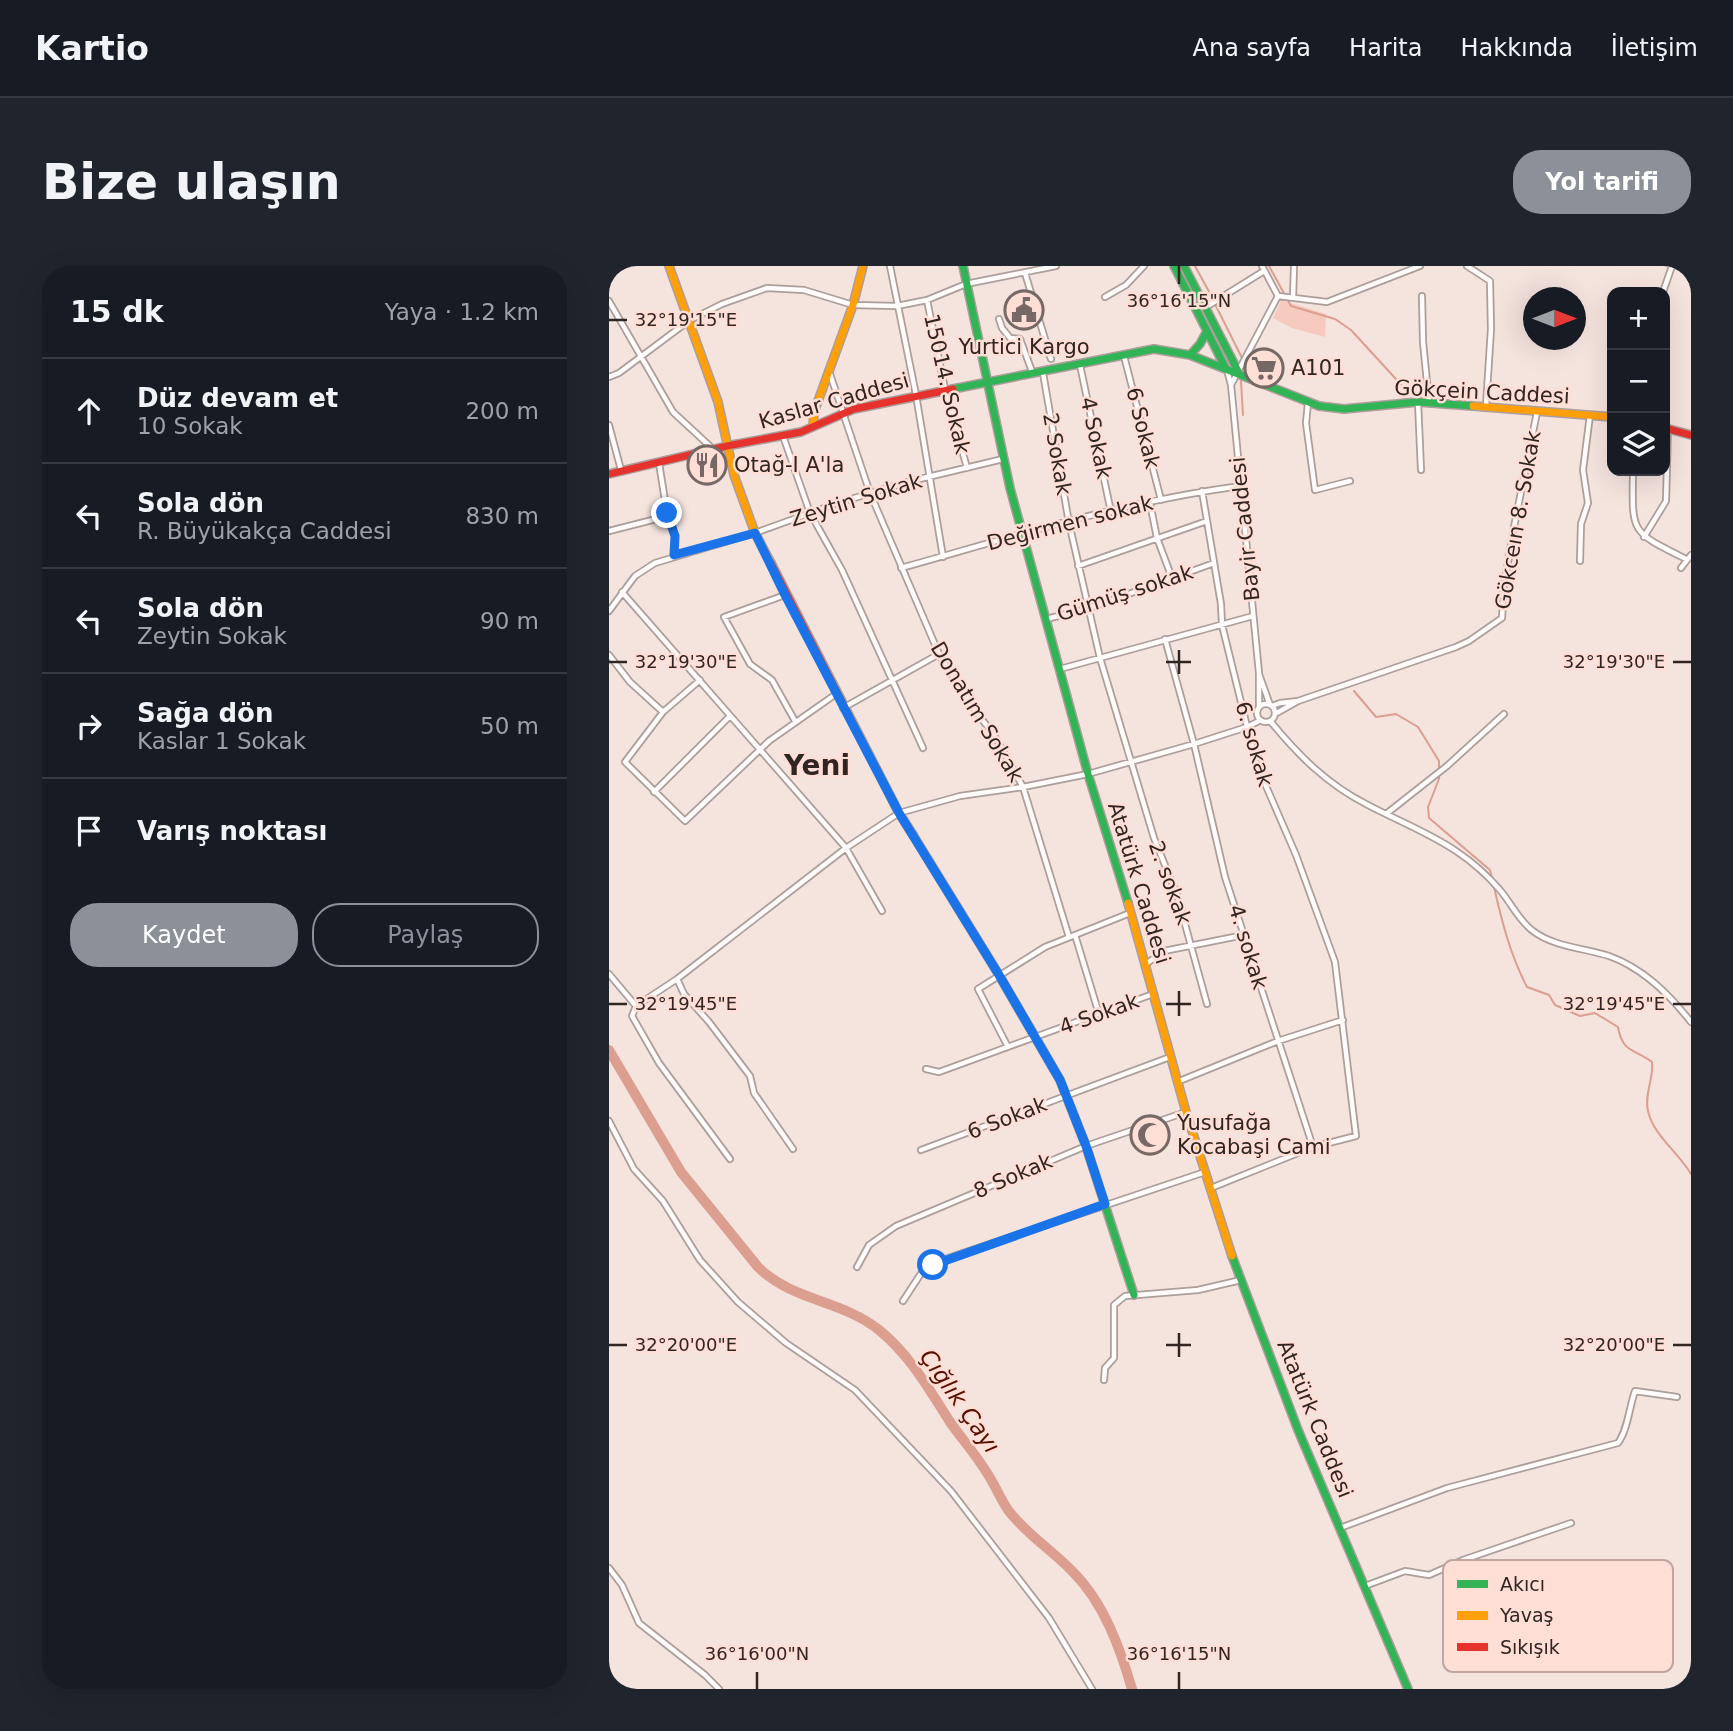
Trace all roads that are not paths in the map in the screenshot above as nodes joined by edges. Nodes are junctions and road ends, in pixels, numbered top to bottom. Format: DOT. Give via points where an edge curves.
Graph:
graph roads {
  1 [pos="669,266"];
  2 [pos="863,266"];
  3 [pos="890,266"];
  4 [pos="963,266"];
  5 [pos="1056,266"];
  6 [pos="1144,266"];
  7 [pos="1174,266"];
  8 [pos="1184,266"];
  9 [pos="1294,266"];
  10 [pos="1420,266"];
  11 [pos="1468,266"];
  12 [pos="1672,266"];
  13 [pos="1035,268"];
  14 [pos="1263,268"];
  15 [pos="1025,273"];
  16 [pos="966,285"];
  17 [pos="1665,287"];
  18 [pos="1278,296"];
  19 [pos="1422,296"];
  20 [pos="1105,297"];
  21 [pos="1290,298"];
  22 [pos="927,300"];
  23 [pos="609,301"];
  24 [pos="853,305"];
  25 [pos="1209,305"];
  26 [pos="897,306"];
  27 [pos="999,319"];
  28 [pos="690,320"];
  29 [pos="1207,331"];
  30 [pos="1189,355"];
  31 [pos="1124,356"];
  32 [pos="642,357"];
  33 [pos="1051,359"];
  34 [pos="1080,365"];
  35 [pos="1226,369"];
  36 [pos="829,371"];
  37 [pos="1043,373"];
  38 [pos="1239,373"];
  39 [pos="1033,375"];
  40 [pos="609,377"];
  41 [pos="986,382"];
  42 [pos="1231,385"];
  43 [pos="946,389"];
  44 [pos="916,395"];
  45 [pos="1308,402"];
  46 [pos="1418,402"];
  47 [pos="1430,402"];
  48 [pos="1486,406"];
  49 [pos="1537,411"];
  50 [pos="842,413"];
  51 [pos="1590,415"];
  52 [pos="1607,417"];
  53 [pos="609,425"];
  54 [pos="813,426"];
  55 [pos="1670,429"];
  56 [pos="1691,435"];
  57 [pos="783,436"];
  58 [pos="727,446"];
  59 [pos="714,450"];
  60 [pos="1004,459"];
  61 [pos="659,463"];
  62 [pos="967,468"];
  63 [pos="1421,470"];
  64 [pos="621,471"];
  65 [pos="609,474"];
  66 [pos="930,476"];
  67 [pos="1633,476"];
  68 [pos="1666,476"];
  69 [pos="1350,481"];
  70 [pos="1241,486"];
  71 [pos="1202,491"];
  72 [pos="870,493"];
  73 [pos="1161,500"];
  74 [pos="1150,503"];
  75 [pos="1111,512"];
  76 [pos="810,513"];
  77 [pos="669,516"];
  78 [pos="1207,521"];
  79 [pos="1069,523"];
  80 [pos="609,531"];
  81 [pos="755,533"];
  82 [pos="1024,534"];
  83 [pos="1644,537"];
  84 [pos="1157,538"];
  85 [pos="674,555"];
  86 [pos="943,557"];
  87 [pos="1689,557"];
  88 [pos="1580,561"];
  89 [pos="1214,563"];
  90 [pos="1078,566"];
  91 [pos="901,568"];
  92 [pos="1681,568"];
  93 [pos="1172,578"];
  94 [pos="622,592"];
  95 [pos="785,595"];
  96 [pos="1087,609"];
  97 [pos="609,611"];
  98 [pos="1253,616"];
  99 [pos="1046,619"];
  100 [pos="1222,625"];
  101 [pos="1165,639"];
  102 [pos="939,654"];
  103 [pos="609,655"];
  104 [pos="1100,658"];
  105 [pos="1060,669"];
  106 [pos="1259,673"];
  107 [pos="700,680"];
  108 [pos="893,680"];
  109 [pos="837,694"];
  110 [pos="1298,701"];
  111 [pos="1271,706"];
  112 [pos="1259,707"];
  113 [pos="843,708"];
  114 [pos="663,712"];
  115 [pos="1275,714"];
  116 [pos="1504,714"];
  117 [pos="730,716"];
  118 [pos="1259,720"];
  119 [pos="795,721"];
  120 [pos="1271,722"];
  121 [pos="1247,727"];
  122 [pos="1195,744"];
  123 [pos="923,748"];
  124 [pos="759,750"];
  125 [pos="1132,762"];
  126 [pos="1088,774"];
  127 [pos="1023,787"];
  128 [pos="654,792"];
  129 [pos="899,813"];
  130 [pos="1386,814"];
  131 [pos="846,848"];
  132 [pos="882,911"];
  133 [pos="1131,913"];
  134 [pos="1244,935"];
  135 [pos="1072,936"];
  136 [pos="1191,945"];
  137 [pos="1146,964"];
  138 [pos="609,974"];
  139 [pos="999,975"];
  140 [pos="677,979"];
  141 [pos="1153,994"];
  142 [pos="1207,1004"];
  143 [pos="636,1006"];
  144 [pos="1099,1014"];
  145 [pos="1343,1020"];
  146 [pos="1691,1021"];
  147 [pos="1035,1037"];
  148 [pos="1278,1041"];
  149 [pos="1008,1047"];
  150 [pos="1170,1057"];
  151 [pos="926,1069"];
  152 [pos="1177,1082"];
  153 [pos="1067,1095"];
  154 [pos="1186,1112"];
  155 [pos="609,1121"];
  156 [pos="1086,1146"];
  157 [pos="1313,1147"];
  158 [pos="793,1149"];
  159 [pos="921,1150"];
  160 [pos="730,1159"];
  161 [pos="1205,1172"];
  162 [pos="1211,1188"];
  163 [pos="1105,1204"];
  164 [pos="857,1267"];
  165 [pos="1242,1280"];
  166 [pos="1134,1295"];
  167 [pos="902,1301"];
  168 [pos="1104,1380"];
  169 [pos="1677,1397"];
  170 [pos="1571,1523"];
  171 [pos="1340,1528"];
  172 [pos="1463,1560"];
  173 [pos="609,1568"];
  174 [pos="1443,1569"];
  175 [pos="1365,1586"];
  176 [pos="719,1689"];
  177 [pos="1092,1689"];
  178 [pos="1408,1689"];
  1 -- 28 [label="street"];
  2 -- 24 [label="street"];
  3 -- 26 [label="street"];
  4 -- 16 [label="street, Atatürk Caddesi"];
  5 -- 13 [label="street"];
  6 -- 20 [label="street" via="1126,285"];
  7 -- 29 [label="street"];
  8 -- 25 [label="street"];
  9 -- 21 [label="street"];
  10 -- 21 [label="street" via="1327,302"];
  11 -- 48 [label="street" via="1490,281"];
  12 -- 17 [label="street"];
  13 -- 15 [label="street"];
  14 -- 18 [label="street"];
  14 -- 25 [label="street"];
  15 -- 16 [label="street"];
  15 -- 33 [label="street"];
  16 -- 22 [label="street"];
  16 -- 41 [label="street, Atatürk Caddesi"];
  18 -- 21 [label="street"];
  18 -- 38 [label="street"];
  19 -- 47 [label="street"];
  22 -- 26 [label="street"];
  22 -- 43 [label="street, 15014. Sokak"];
  23 -- 32 [label="street"];
  24 -- 26 [label="street"];
  24 -- 28 [label="street" via="780,287 754,292"];
  24 -- 36 [label="street"];
  25 -- 38 [label="street"];
  26 -- 44 [label="street"];
  27 -- 39 [label="street" via="1010,338 1020,339"];
  28 -- 32 [label="street"];
  28 -- 58 [label="street" via="718,402"];
  29 -- 30 [label="street"];
  29 -- 35 [label="street"];
  30 -- 31 [label="street, Gökçein Caddesi" via="1154,349"];
  30 -- 35 [label="street, Gökçein Caddesi"];
  31 -- 34 [label="street, Gökçein Caddesi"];
  31 -- 73 [label="street, 6 Sokak"];
  32 -- 40 [label="street"];
  32 -- 59 [label="street" via="673,412"];
  34 -- 37 [label="street, Gökçein Caddesi"];
  34 -- 75 [label="street, 4 Sokak"];
  35 -- 38 [label="street, Gökçein Caddesi"];
  35 -- 42 [label="street, Bayir Caddesi"];
  36 -- 50 [label="street, Donatım Sokak"];
  36 -- 54 [label="street"];
  37 -- 39 [label="street, Gökçein Caddesi"];
  37 -- 79 [label="street, 2 Sokak"];
  38 -- 42 [label="street"];
  38 -- 45 [label="street, Gökçein Caddesi"];
  39 -- 41 [label="street, Gökçein Caddesi"];
  41 -- 43 [label="street, Kaslar Caddesi"];
  41 -- 60 [label="street, Atatürk Caddesi"];
  42 -- 70 [label="street, Bayir Caddesi"];
  43 -- 44 [label="street, Kaslar Caddesi"];
  43 -- 62 [label="street, 15014. Sokak"];
  44 -- 50 [label="street, Kaslar Caddesi"];
  44 -- 66 [label="street"];
  45 -- 46 [label="street, Gökçein Caddesi" via="1344,409"];
  45 -- 69 [label="street" via="1306,423 1315,489"];
  46 -- 47 [label="street, Gökçein Caddesi"];
  46 -- 63 [label="street"];
  47 -- 48 [label="street, Gökçein Caddesi"];
  48 -- 49 [label="street, Gökçein Caddesi"];
  49 -- 51 [label="street, Gökçein Caddesi"];
  49 -- 110 [label="street, Gökceın 8. Sokak" via="1502,618 1456,647"];
  50 -- 54 [label="street, Kaslar Caddesi"];
  50 -- 72 [label="street, Donatım Sokak"];
  51 -- 52 [label="street, Gökçein Caddesi"];
  51 -- 88 [label="street" via="1583,470 1588,503 1581,524"];
  53 -- 64 [label="street"];
  54 -- 57 [label="street, Kaslar Caddesi"];
  55 -- 56 [label="street"];
  57 -- 58 [label="street, Kaslar Caddesi"];
  57 -- 76 [label="street"];
  58 -- 59 [label="street, Kaslar Caddesi"];
  58 -- 81 [label="street"];
  59 -- 61 [label="street, Kaslar Caddesi"];
  60 -- 62 [label="street, Zeytin Sokak"];
  60 -- 82 [label="street, Atatürk Caddesi"];
  61 -- 64 [label="street, Kaslar Caddesi"];
  61 -- 77 [label="street"];
  62 -- 66 [label="street, Zeytin Sokak"];
  64 -- 65 [label="street, Kaslar Caddesi"];
  66 -- 72 [label="street, Zeytin Sokak"];
  66 -- 86 [label="street"];
  67 -- 83 [label="street" via="1635,525"];
  68 -- 83 [label="street" via="1666,501"];
  70 -- 71 [label="street, Değirmen sokak"];
  70 -- 98 [label="street, Bayir Caddesi"];
  71 -- 73 [label="street, Değirmen sokak"];
  71 -- 78 [label="street, Gümüş sokak"];
  72 -- 76 [label="street, Zeytin Sokak"];
  72 -- 91 [label="street, Donatım Sokak"];
  73 -- 74 [label="street, Değirmen sokak"];
  74 -- 75 [label="street, Değirmen sokak"];
  74 -- 84 [label="street"];
  75 -- 79 [label="street, Değirmen sokak"];
  76 -- 81 [label="street, Zeytin Sokak"];
  76 -- 108 [label="street"];
  77 -- 80 [label="street"];
  77 -- 85 [label="street"];
  78 -- 84 [label="street"];
  78 -- 89 [label="street, Gümüş sokak"];
  79 -- 82 [label="street, Değirmen sokak"];
  79 -- 90 [label="street, 2 Sokak"];
  81 -- 85 [label="street, Zeytin Sokak"];
  81 -- 95 [label="street"];
  82 -- 86 [label="street, Değirmen sokak"];
  82 -- 99 [label="street, Atatürk Caddesi"];
  83 -- 87 [label="street"];
  84 -- 90 [label="street"];
  84 -- 93 [label="street"];
  85 -- 94 [label="street, Zeytin Sokak" via="643,569"];
  86 -- 91 [label="street, Değirmen sokak"];
  87 -- 92 [label="street"];
  89 -- 93 [label="street, Gümüş sokak"];
  89 -- 100 [label="street, 6. sokak"];
  90 -- 96 [label="street, 2 Sokak"];
  91 -- 102 [label="street, Donatım Sokak"];
  93 -- 96 [label="street, Gümüş sokak"];
  94 -- 97 [label="street, Zeytin Sokak"];
  94 -- 107 [label="street"];
  95 -- 109 [label="street"];
  95 -- 119 [label="street" via="724,617 750,664 772,680"];
  96 -- 99 [label="street, Gümüş sokak"];
  96 -- 104 [label="street, 2 Sokak"];
  98 -- 100 [label="street"];
  98 -- 106 [label="street, Bayir Caddesi"];
  99 -- 105 [label="street, Atatürk Caddesi"];
  100 -- 101 [label="street"];
  100 -- 121 [label="street, 6. sokak"];
  101 -- 104 [label="street"];
  101 -- 122 [label="street, 4. sokak"];
  102 -- 108 [label="street"];
  102 -- 127 [label="street, Donatım Sokak" via="994,734"];
  103 -- 114 [label="street"];
  104 -- 105 [label="street"];
  104 -- 125 [label="street, 2. sokak"];
  105 -- 126 [label="street, Atatürk Caddesi"];
  106 -- 111 [label="street, Bayir Caddesi"];
  106 -- 112 [label="street, Bayir Caddesi"];
  107 -- 114 [label="street"];
  107 -- 117 [label="street"];
  108 -- 113 [label="street"];
  108 -- 123 [label="street"];
  109 -- 113 [label="street"];
  109 -- 119 [label="street"];
  110 -- 111 [label="street, Gökceın 8. Sokak"];
  110 -- 115 [label="street, Gökceın 8. Sokak"];
  111 -- 112 [label="street"];
  111 -- 115 [label="street"];
  112 -- 118 [label="street"];
  113 -- 129 [label="street"];
  114 -- 128 [label="street" via="625,762"];
  115 -- 120 [label="street"];
  116 -- 130 [label="street"];
  117 -- 124 [label="street"];
  117 -- 128 [label="street"];
  118 -- 120 [label="street"];
  118 -- 121 [label="street"];
  119 -- 124 [label="street"];
  120 -- 130 [label="street" via="1307,763"];
  121 -- 122 [label="street"];
  121 -- 145 [label="street, 6. sokak" via="1255,763 1296,855 1335,962"];
  122 -- 125 [label="street"];
  122 -- 134 [label="street, 4. sokak" via="1225,877"];
  124 -- 128 [label="street" via="685,821"];
  124 -- 131 [label="street"];
  125 -- 126 [label="street"];
  125 -- 136 [label="street, 2. sokak"];
  126 -- 127 [label="street"];
  126 -- 133 [label="street, Atatürk Caddesi"];
  127 -- 129 [label="street" via="960,796"];
  127 -- 135 [label="street, Donatım Sokak"];
  129 -- 131 [label="street"];
  129 -- 139 [label="street"];
  130 -- 146 [label="street" via="1458,852 1499,889 1533,931 1632,968 1653,981"];
  131 -- 132 [label="street"];
  131 -- 140 [label="street"];
  133 -- 135 [label="street"];
  133 -- 137 [label="street, Atatürk Caddesi"];
  134 -- 136 [label="street"];
  134 -- 148 [label="street, 4. sokak"];
  135 -- 139 [label="street"];
  135 -- 144 [label="street, Donatım Sokak"];
  136 -- 137 [label="street" via="1164,951"];
  136 -- 142 [label="street, 2. sokak"];
  137 -- 141 [label="street, Atatürk Caddesi"];
  138 -- 143 [label="street"];
  139 -- 147 [label="street"];
  139 -- 149 [label="street" via="978,989"];
  140 -- 143 [label="street"];
  140 -- 158 [label="street" via="750,1076 754,1093"];
  141 -- 144 [label="street, 4 Sokak"];
  141 -- 150 [label="street, Atatürk Caddesi"];
  143 -- 160 [label="street" via="632,1016 659,1063"];
  144 -- 147 [label="street, 4 Sokak"];
  145 -- 148 [label="street"];
  145 -- 157 [label="street, 6. sokak" via="1356,1136"];
  147 -- 149 [label="street, 4 Sokak"];
  147 -- 153 [label="street"];
  148 -- 152 [label="street"];
  148 -- 157 [label="street, 4. sokak"];
  149 -- 151 [label="street, 4 Sokak" via="939,1072"];
  150 -- 152 [label="street, Atatürk Caddesi"];
  150 -- 153 [label="street, 6 Sokak"];
  152 -- 154 [label="street, Atatürk Caddesi"];
  153 -- 156 [label="street"];
  153 -- 159 [label="street, 6 Sokak"];
  154 -- 156 [label="street, 8 Sokak"];
  154 -- 161 [label="street, Atatürk Caddesi"];
  155 -- 177 [label="street" via="634,1169 663,1201 700,1260 730,1294 786,1343 855,1390 951,1491 1049,1618"];
  156 -- 163 [label="street"];
  156 -- 164 [label="street, 8 Sokak" via="896,1226 869,1245"];
  157 -- 162 [label="street"];
  161 -- 162 [label="street, Atatürk Caddesi"];
  161 -- 163 [label="street"];
  162 -- 165 [label="street, Atatürk Caddesi"];
  163 -- 166 [label="street"];
  163 -- 167 [label="street" via="933,1265 922,1272"];
  165 -- 166 [label="street" via="1198,1290"];
  165 -- 171 [label="street, Atatürk Caddesi"];
  166 -- 168 [label="street" via="1114,1305 1114,1359 1105,1368"];
  169 -- 171 [label="street" via="1635,1391 1618,1443 1447,1488"];
  170 -- 172 [label="street"];
  171 -- 175 [label="street, Atatürk Caddesi"];
  173 -- 176 [label="street" via="643,1628"];
  174 -- 175 [label="street" via="1429,1575 1405,1571"];
  175 -- 178 [label="street, Atatürk Caddesi"];
}
